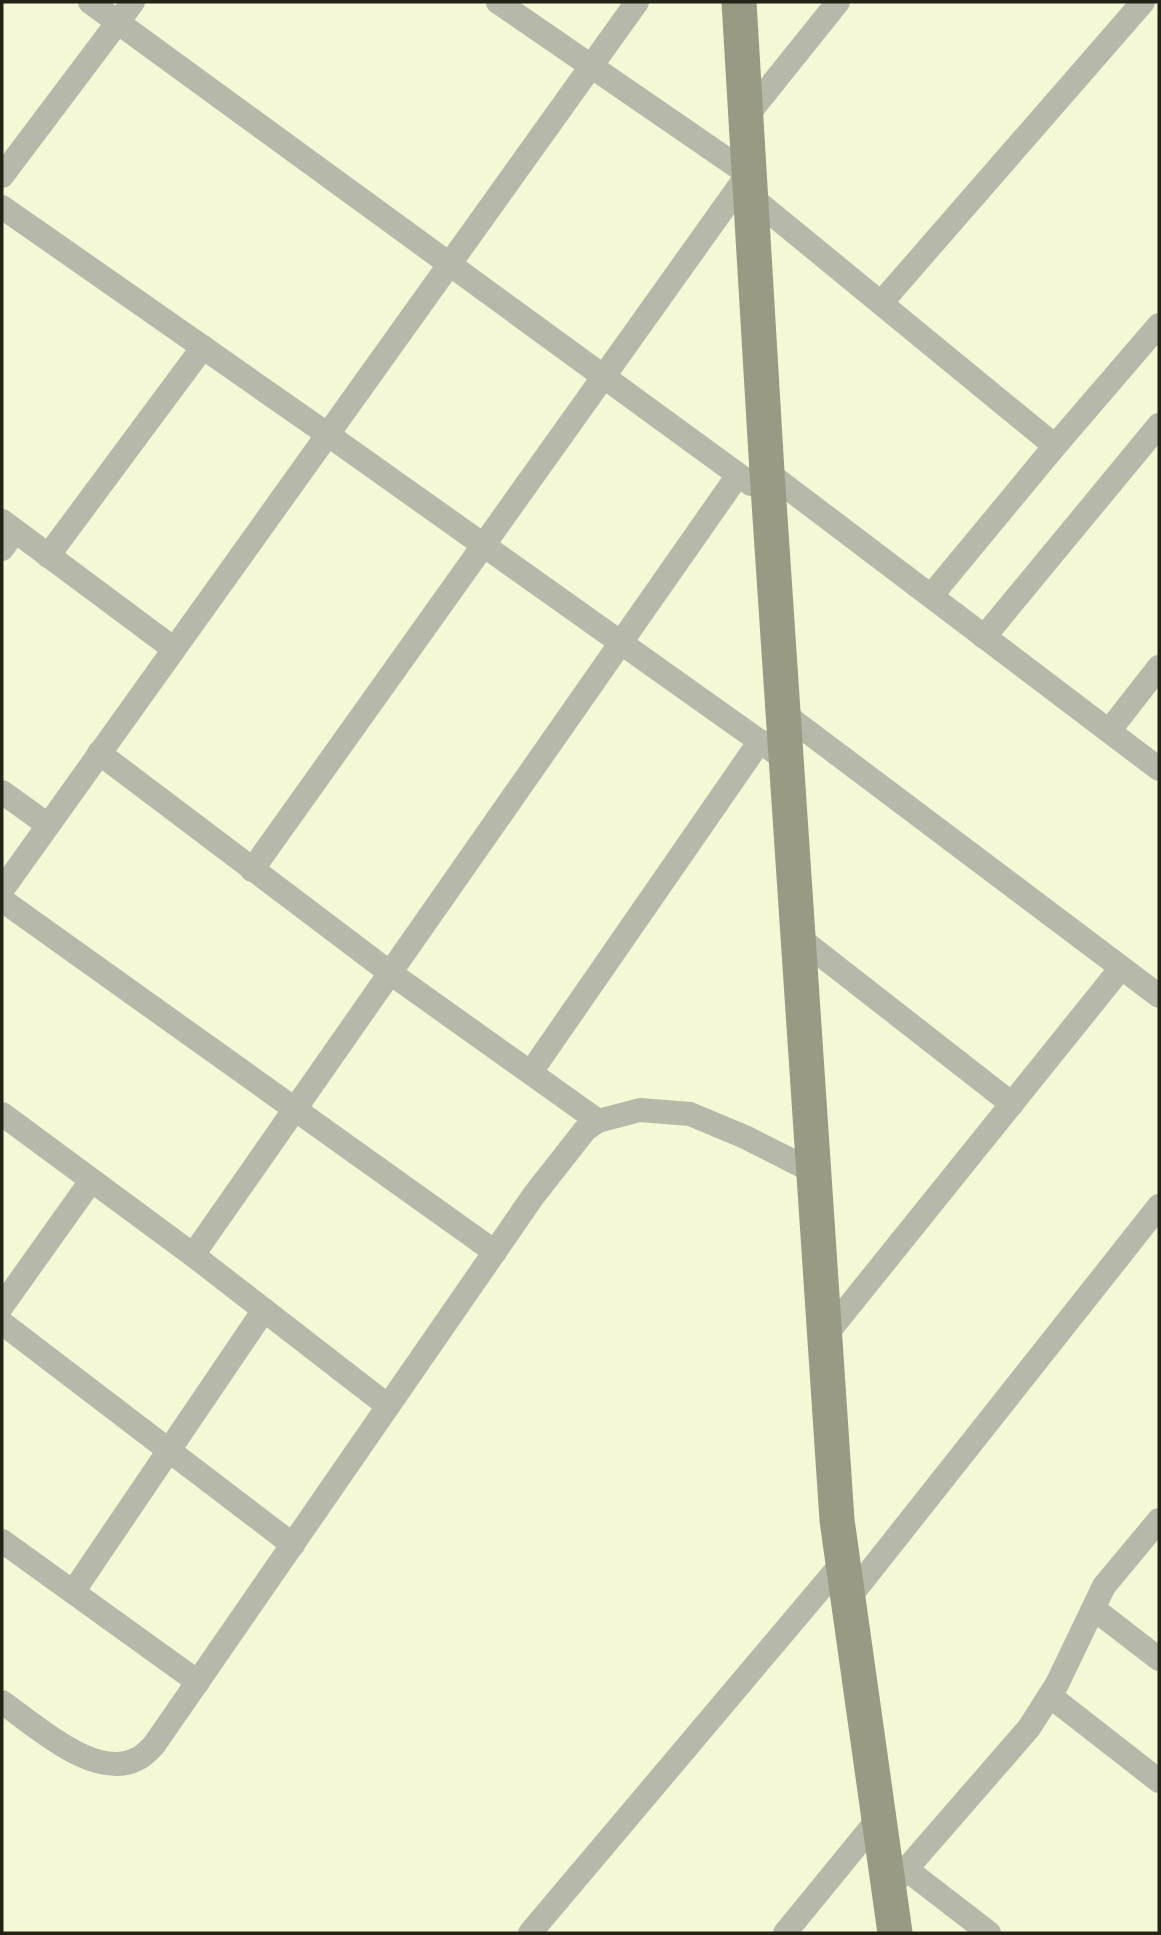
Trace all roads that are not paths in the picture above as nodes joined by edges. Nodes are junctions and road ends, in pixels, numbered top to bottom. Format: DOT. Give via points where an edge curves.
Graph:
graph roads {
  1 [pos="90,2"];
  2 [pos="133,2"];
  3 [pos="498,2"];
  4 [pos="637,2"];
  5 [pos="739,2"];
  6 [pos="838,2"];
  7 [pos="1143,2"];
  8 [pos="118,22"];
  9 [pos="591,66"];
  10 [pos="745,118"];
  11 [pos="2,176"];
  12 [pos="748,184"];
  13 [pos="2,207"];
  14 [pos="449,264"];
  15 [pos="881,303"];
  16 [pos="1159,326"];
  17 [pos="203,347"];
  18 [pos="604,376"];
  19 [pos="1159,425"];
  20 [pos="327,434"];
  21 [pos="1055,446"];
  22 [pos="758,481"];
  23 [pos="6,534"];
  24 [pos="483,545"];
  25 [pos="48,555"];
  26 [pos="931,596"];
  27 [pos="984,637"];
  28 [pos="620,642"];
  29 [pos="174,649"];
  30 [pos="1159,667"];
  31 [pos="783,713"];
  32 [pos="1108,731"];
  33 [pos="773,751"];
  34 [pos="99,753"];
  35 [pos="1159,769"];
  36 [pos="2,792"];
  37 [pos="48,825"];
  38 [pos="252,870"];
  39 [pos="2,890"];
  40 [pos="2,900"];
  41 [pos="798,937"];
  42 [pos="1121,968"];
  43 [pos="390,971"];
  44 [pos="1159,996"];
  45 [pos="531,1072"];
  46 [pos="1012,1104"];
  47 [pos="295,1108"];
  48 [pos="2,1114"];
  49 [pos="598,1121"];
  50 [pos="814,1171"];
  51 [pos="92,1181"];
  52 [pos="1159,1206"];
  53 [pos="495,1252"];
  54 [pos="193,1255"];
  55 [pos="2,1306"];
  56 [pos="264,1310"];
  57 [pos="2,1323"];
  58 [pos="825,1336"];
  59 [pos="388,1406"];
  60 [pos="169,1451"];
  61 [pos="1159,1520"];
  62 [pos="2,1541"];
  63 [pos="293,1545"];
  64 [pos="843,1562"];
  65 [pos="73,1592"];
  66 [pos="848,1599"];
  67 [pos="1094,1609"];
  68 [pos="1159,1659"];
  69 [pos="198,1682"];
  70 [pos="1050,1696"];
  71 [pos="2,1702"];
  72 [pos="1159,1781"];
  73 [pos="879,1818"];
  74 [pos="897,1879"];
  75 [pos="530,1933"];
  76 [pos="785,1933"];
  77 [pos="895,1933"];
  78 [pos="989,1933"];
  1 -- 8 [label="street"];
  2 -- 8 [label="street"];
  3 -- 9 [label="street"];
  4 -- 9 [label="street"];
  5 -- 10 [label="main road"];
  6 -- 10 [label="street"];
  7 -- 15 [label="street"];
  8 -- 11 [label="street"];
  8 -- 14 [label="street"];
  9 -- 12 [label="street"];
  9 -- 14 [label="street"];
  10 -- 12 [label="main road"];
  12 -- 15 [label="street"];
  12 -- 18 [label="street"];
  12 -- 22 [label="main road"];
  13 -- 17 [label="street"];
  14 -- 18 [label="street"];
  14 -- 20 [label="street"];
  15 -- 21 [label="street"];
  16 -- 21 [label="street"];
  17 -- 20 [label="street"];
  17 -- 25 [label="street"];
  18 -- 22 [label="street"];
  18 -- 24 [label="street"];
  19 -- 27 [label="street"];
  20 -- 24 [label="street"];
  20 -- 29 [label="street"];
  21 -- 26 [label="street"];
  22 -- 26 [label="street"];
  22 -- 28 [label="street"];
  22 -- 31 [label="main road"];
  23 -- 25 [label="street"];
  24 -- 28 [label="street"];
  24 -- 38 [label="street"];
  25 -- 29 [label="street"];
  26 -- 27 [label="street"];
  27 -- 32 [label="street"];
  28 -- 33 [label="street"];
  28 -- 43 [label="street"];
  29 -- 34 [label="street"];
  30 -- 32 [label="street"];
  31 -- 33 [label="main road"];
  31 -- 42 [label="street"];
  32 -- 35 [label="street"];
  33 -- 41 [label="main road"];
  33 -- 45 [label="street"];
  34 -- 37 [label="street"];
  34 -- 38 [label="street"];
  36 -- 37 [label="street"];
  37 -- 39 [label="street"];
  38 -- 43 [label="street"];
  40 -- 47 [label="street"];
  41 -- 46 [label="street"];
  41 -- 50 [label="main road"];
  42 -- 44 [label="street"];
  42 -- 46 [label="street"];
  43 -- 45 [label="street"];
  43 -- 47 [label="street"];
  45 -- 49 [label="street"];
  46 -- 58 [label="street"];
  47 -- 53 [label="street"];
  47 -- 54 [label="street"];
  48 -- 51 [label="street"];
  49 -- 50 [label="street" via="640,1110 690,1114"];
  49 -- 53 [label="street" via="585,1130"];
  50 -- 58 [label="main road"];
  51 -- 54 [label="street"];
  51 -- 55 [label="street"];
  52 -- 66 [label="street"];
  53 -- 59 [label="street"];
  54 -- 56 [label="street"];
  56 -- 59 [label="street"];
  56 -- 60 [label="street"];
  57 -- 60 [label="street"];
  58 -- 64 [label="main road"];
  59 -- 63 [label="street"];
  60 -- 63 [label="street"];
  60 -- 65 [label="street"];
  61 -- 67 [label="street" via="1104,1586"];
  62 -- 65 [label="street"];
  63 -- 69 [label="street"];
  64 -- 66 [label="main road"];
  64 -- 75 [label="street"];
  65 -- 69 [label="street"];
  66 -- 73 [label="main road"];
  67 -- 68 [label="street"];
  67 -- 70 [label="street"];
  69 -- 71 [label="street" via="154,1745 139,1759 123,1764 78,1755"];
  70 -- 72 [label="street"];
  70 -- 74 [label="street" via="1029,1728"];
  73 -- 74 [label="main road"];
  73 -- 76 [label="street"];
  74 -- 77 [label="main road"];
  74 -- 78 [label="street"];
}
